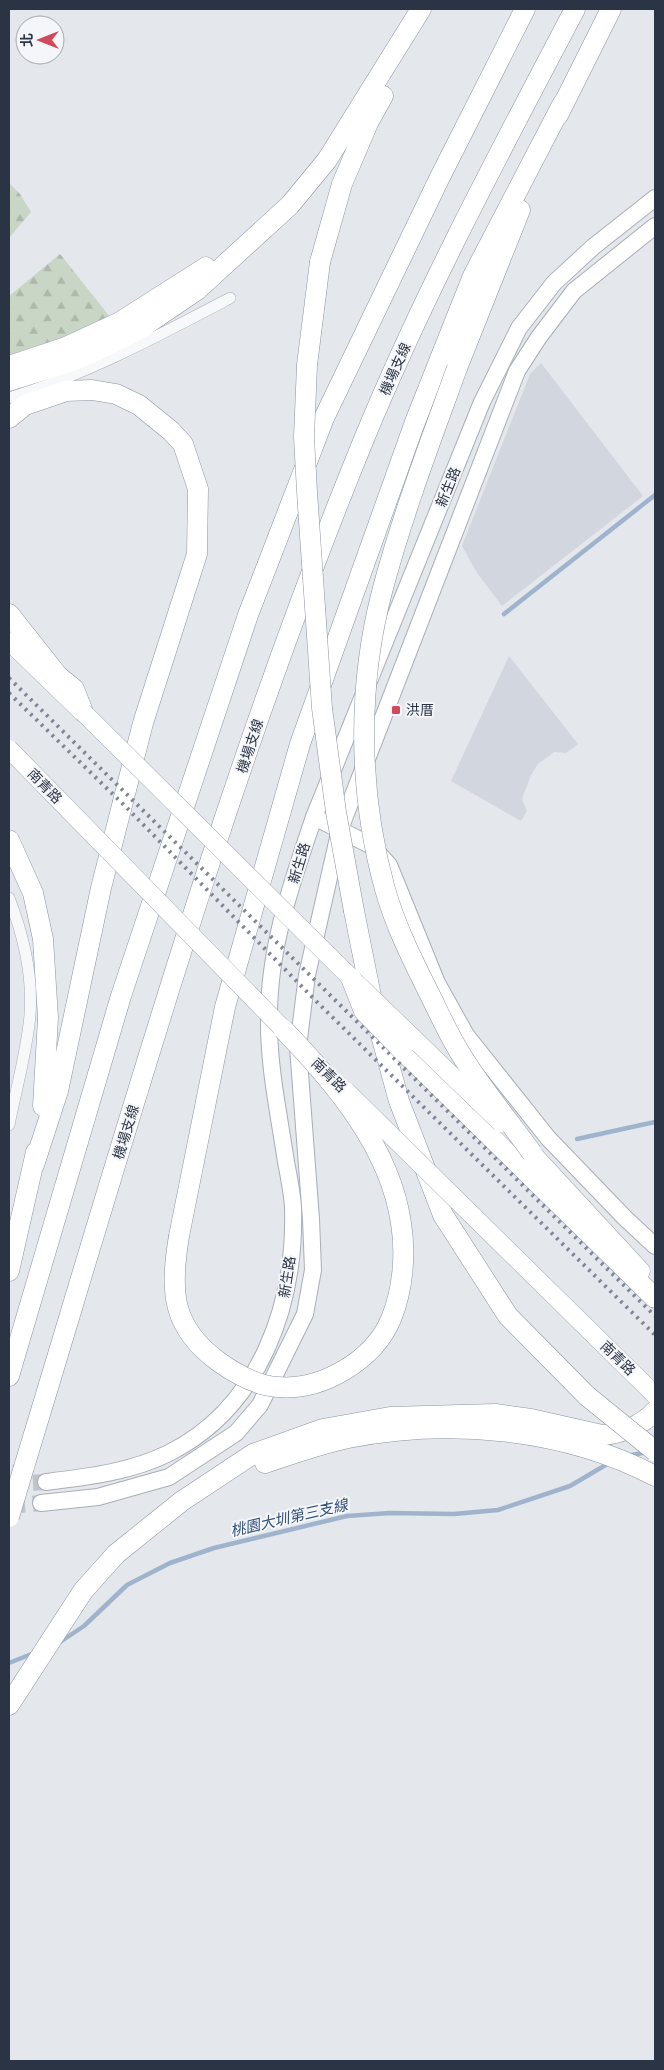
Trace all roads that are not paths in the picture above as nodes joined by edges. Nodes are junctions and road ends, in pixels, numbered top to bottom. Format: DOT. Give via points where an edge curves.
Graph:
graph roads {
  1 [pos="421,9"];
  2 [pos="437,9"];
  3 [pos="526,9"];
  4 [pos="575,9"];
  5 [pos="611,9"];
  6 [pos="563,103"];
  7 [pos="655,198"];
  8 [pos="655,226"];
  9 [pos="206,266"];
  10 [pos="230,298"];
  11 [pos="9,365"];
  12 [pos="9,381"];
  13 [pos="9,398"];
  14 [pos="9,418"];
  15 [pos="9,614"];
  16 [pos="9,641"];
  17 [pos="83,712"];
  18 [pos="9,749"];
  19 [pos="314,817"];
  20 [pos="340,829"];
  21 [pos="9,840"];
  22 [pos="9,898"];
  23 [pos="351,978"];
  24 [pos="283,1029"];
  25 [pos="9,1125"];
  26 [pos="532,1152"];
  27 [pos="34,1166"];
  28 [pos="655,1246"];
  29 [pos="9,1271"];
  30 [pos="655,1286"];
  31 [pos="655,1298"];
  32 [pos="9,1376"];
  33 [pos="655,1395"];
  34 [pos="655,1412"];
  35 [pos="655,1451"];
  36 [pos="219,1475"];
  37 [pos="655,1476"];
  38 [pos="46,1482"];
  39 [pos="41,1503"];
  40 [pos="9,1517"];
  41 [pos="9,1705"];
  1 -- 12 [label="highway" via="327,160 290,205 197,290 141,328 104,347"];
  2 -- 35 [label="highway, bridge" via="400,65 368,123 342,184 320,262 307,365 304,437 322,708 336,812 373,1006 399,1101 443,1215 508,1316 588,1396"];
  3 -- 32 [label="highway" via="439,179 324,418 248,615 121,996"];
  4 -- 40 [label="highway, 機場支線, bridge" via="444,258 365,435 288,630 162,1012"];
  5 -- 6 [label="highway"];
  6 -- 24 [label="highway, bridge" via="473,276 414,422 300,744 225,1007 179,1236 174,1286 178,1314 194,1341 233,1372 279,1388 320,1381 360,1359 391,1320 402,1275 401,1223 388,1175 362,1125 336,1088"];
  6 -- 26 [label="highway, bridge" via="457,368 413,489 382,588 373,632 363,744 372,836 385,890 404,943 456,1047"];
  7 -- 19 [label="main road, 新生路" via="592,247 560,277 519,328 482,402"];
  8 -- 20 [label="main road, 新生路" via="574,291 538,337 517,371"];
  9 -- 11 [label="main road" via="118,322 66,346"];
  10 -- 13 [label="street" via="117,357"];
  14 -- 27 [label="highway" via="25,405 66,391 92,390 116,394 140,405 171,430 183,444 198,489 197,554 143,724 101,888 58,1091"];
  15 -- 17 [label="highway" via="58,676 74,689"];
  16 -- 17 [label="main road"];
  17 -- 23 [label="main road, bridge"];
  18 -- 24 [label="main road, 南青路, bridge"];
  19 -- 20 [label="main road"];
  19 -- 38 [label="main road, 新生路" via="280,923 270,970 269,1047 293,1207 287,1286 274,1337 249,1381 216,1423 169,1453 132,1467 90,1477"];
  20 -- 28 [label="main road" via="372,846 389,865 437,983 466,1035 548,1138"];
  20 -- 39 [label="main road, 新生路" via="307,975 298,1047 312,1219 313,1270 305,1314 260,1405 236,1433 169,1477 98,1497"];
  21 -- 27 [label="highway" via="33,893 42,939 48,1060"];
  22 -- 25 [label="street" via="20,926 30,988 30,1016"];
  23 -- 26 [label="main road, bridge"];
  23 -- 31 [label="highway, bridge" via="364,1011"];
  24 -- 33 [label="main road, 南青路, bridge"];
  26 -- 30 [label="main road"];
  27 -- 29 [label="highway"];
  34 -- 36 [label="highway" via="648,1420 602,1435 495,1414 390,1417 323,1429 287,1441 253,1454"];
  36 -- 37 [label="highway" via="348,1438 425,1429 475,1429 556,1441 599,1452"];
  36 -- 41 [label="highway" via="116,1554 83,1591"];
}
